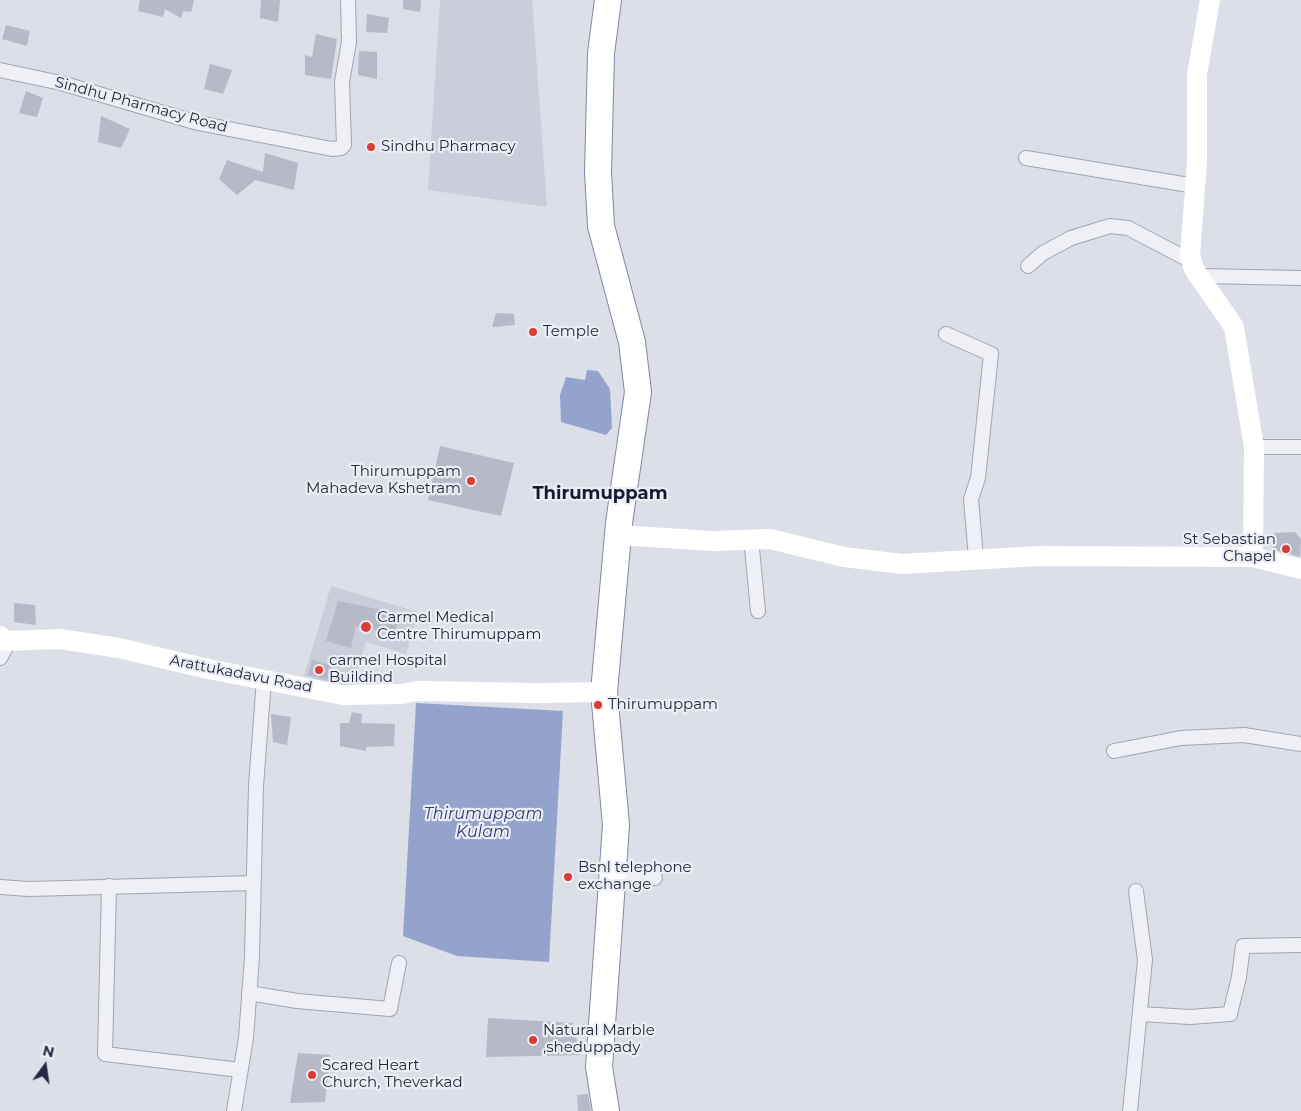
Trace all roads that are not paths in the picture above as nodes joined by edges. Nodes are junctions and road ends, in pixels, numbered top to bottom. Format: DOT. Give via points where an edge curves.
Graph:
graph roads {
  1 [pos="348,0"];
  2 [pos="608,0"];
  3 [pos="1210,0"];
  4 [pos="0,70"];
  5 [pos="1026,158"];
  6 [pos="1196,186"];
  7 [pos="1028,266"];
  8 [pos="1196,269"];
  9 [pos="1301,278"];
  10 [pos="946,334"];
  11 [pos="1254,447"];
  12 [pos="1301,447"];
  13 [pos="618,535"];
  14 [pos="750,538"];
  15 [pos="1253,557"];
  16 [pos="976,558"];
  17 [pos="1301,570"];
  18 [pos="758,611"];
  19 [pos="5,638"];
  20 [pos="0,658"];
  21 [pos="264,679"];
  22 [pos="604,692"];
  23 [pos="1301,744"];
  24 [pos="1114,751"];
  25 [pos="613,870"];
  26 [pos="656,878"];
  27 [pos="254,883"];
  28 [pos="109,886"];
  29 [pos="0,887"];
  30 [pos="1136,891"];
  31 [pos="1301,944"];
  32 [pos="399,963"];
  33 [pos="249,993"];
  34 [pos="1140,1014"];
  35 [pos="240,1070"];
  36 [pos="234,1111"];
  37 [pos="606,1111"];
  38 [pos="1130,1111"];
  1 -- 4 [label="street, Sindhu Pharmacy Road" via="349,42 342,82 344,145 341,148 332,149 198,123 61,83"];
  2 -- 13 [label="highway" via="601,53 598,172 601,226 632,342 638,392"];
  3 -- 6 [label="street" via="1197,74"];
  5 -- 6 [label="street"];
  6 -- 8 [label="street" via="1190,255"];
  7 -- 8 [label="street" via="1043,252 1070,238 1110,226 1128,228"];
  8 -- 9 [label="street"];
  8 -- 11 [label="street" via="1234,327"];
  10 -- 16 [label="street" via="991,354 978,478 971,499"];
  11 -- 12 [label="street"];
  11 -- 15 [label="street"];
  13 -- 14 [label="street" via="712,541"];
  13 -- 22 [label="highway"];
  14 -- 16 [label="street" via="770,539 844,557 902,564"];
  14 -- 18 [label="street"];
  15 -- 16 [label="street"];
  15 -- 17 [label="street"];
  19 -- 20 [label="street"];
  19 -- 21 [label="street, Arattukadavu Road" via="60,639 119,648"];
  21 -- 22 [label="street, Arattukadavu Road" via="343,695 417,691"];
  21 -- 27 [label="street" via="256,786"];
  22 -- 25 [label="highway" via="616,825"];
  23 -- 24 [label="street" via="1244,735 1181,738"];
  25 -- 26 [label="street" via="626,877"];
  25 -- 37 [label="highway" via="599,1067"];
  27 -- 28 [label="street"];
  27 -- 33 [label="street"];
  28 -- 29 [label="street"];
  28 -- 35 [label="street" via="105,1054"];
  30 -- 34 [label="street" via="1145,960"];
  31 -- 34 [label="street" via="1243,946 1230,1014"];
  32 -- 33 [label="street" via="390,1009 297,1001"];
  33 -- 35 [label="street"];
  34 -- 38 [label="street"];
  35 -- 36 [label="street"];
}
